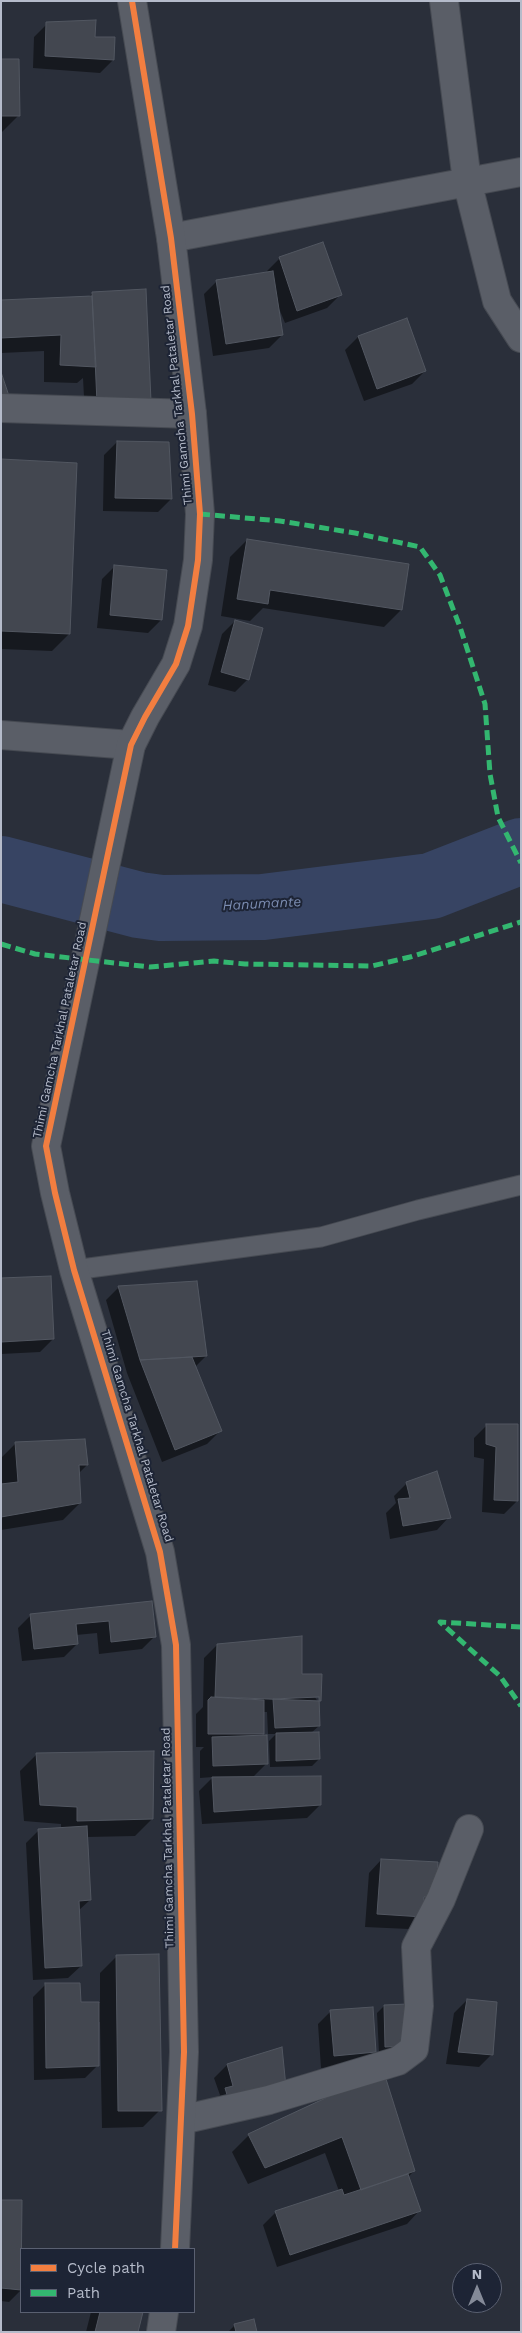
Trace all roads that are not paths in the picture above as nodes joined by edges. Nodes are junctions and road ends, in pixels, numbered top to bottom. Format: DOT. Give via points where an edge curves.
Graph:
graph roads {
  1 [pos="132,1"];
  2 [pos="444,1"];
  3 [pos="521,172"];
  4 [pos="467,181"];
  5 [pos="171,238"];
  6 [pos="521,338"];
  7 [pos="1,408"];
  8 [pos="192,414"];
  9 [pos="1,735"];
  10 [pos="129,754"];
  11 [pos="521,1185"];
  12 [pos="74,1270"];
  13 [pos="469,1829"];
  14 [pos="181,2120"];
  15 [pos="175,2248"];
  16 [pos="164,2313"];
  17 [pos="161,2332"];
  1 -- 5 [label="street, Thimi Gamcha Tarkhal Pataletar Road"];
  2 -- 4 [label="street"];
  3 -- 4 [label="street"];
  4 -- 5 [label="street"];
  4 -- 6 [label="street" via="497,301"];
  5 -- 8 [label="street, Thimi Gamcha Tarkhal Pataletar Road"];
  7 -- 8 [label="street"];
  8 -- 10 [label="street, Thimi Gamcha Tarkhal Pataletar Road" via="200,514 198,560 188,626 176,664 145,717"];
  9 -- 10 [label="street"];
  10 -- 12 [label="street, Thimi Gamcha Tarkhal Pataletar Road" via="46,1146"];
  11 -- 12 [label="lane" via="322,1237"];
  12 -- 14 [label="street, Thimi Gamcha Tarkhal Pataletar Road" via="160,1552 176,1645 184,2052"];
  13 -- 14 [label="street" via="441,1899 416,1947 419,2006 414,2049 398,2061 268,2100"];
  14 -- 15 [label="street, Thimi Gamcha Tarkhal Pataletar Road"];
  16 -- 17 [label="street"];
}
